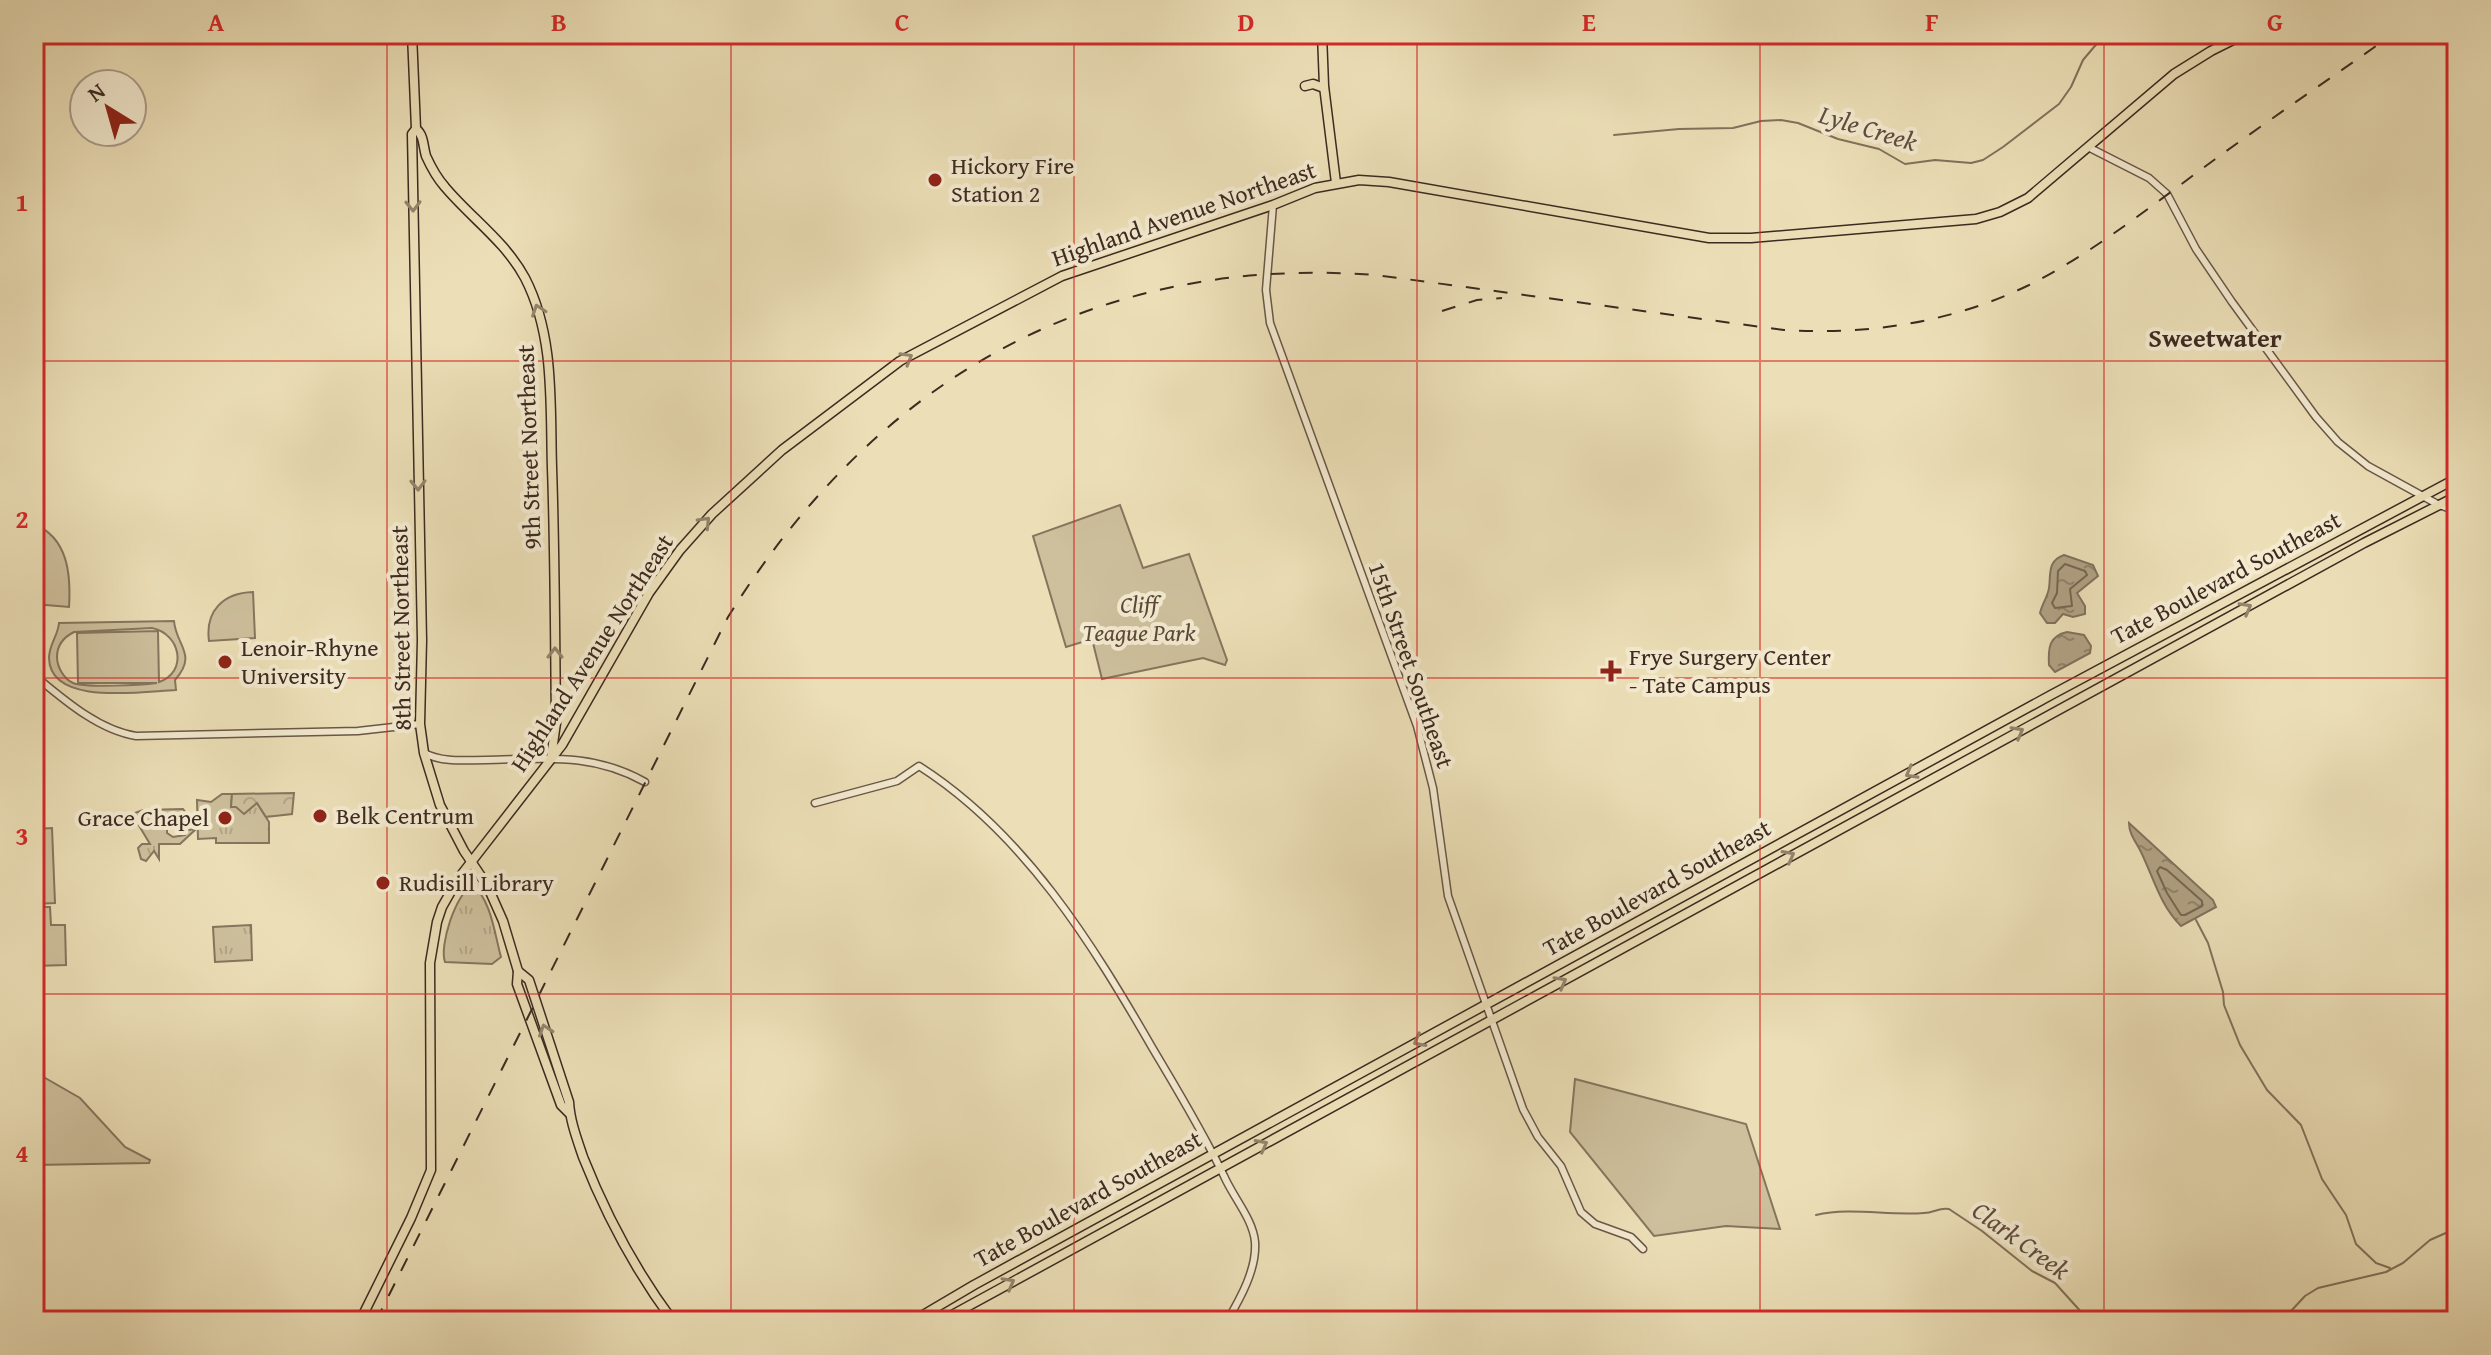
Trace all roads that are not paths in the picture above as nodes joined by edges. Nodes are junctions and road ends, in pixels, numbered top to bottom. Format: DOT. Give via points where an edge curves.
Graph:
graph roads {
  1 [pos="412,34"];
  2 [pos="1322,34"];
  3 [pos="2245,34"];
  4 [pos="1305,86"];
  5 [pos="1324,88"];
  6 [pos="416,129"];
  7 [pos="2088,147"];
  8 [pos="1336,183"];
  9 [pos="1273,205"];
  10 [pos="2457,478"];
  11 [pos="2423,495"];
  12 [pos="2457,496"];
  13 [pos="2439,505"];
  14 [pos="2457,511"];
  15 [pos="34,675"];
  16 [pos="420,724"];
  17 [pos="424,753"];
  18 [pos="551,759"];
  19 [pos="645,782"];
  20 [pos="815,803"];
  21 [pos="471,862"];
  22 [pos="518,971"];
  23 [pos="1488,1004"];
  24 [pos="1493,1019"];
  25 [pos="569,1114"];
  26 [pos="1214,1153"];
  27 [pos="1220,1167"];
  28 [pos="1643,1249"];
  29 [pos="360,1321"];
  30 [pos="673,1321"];
  31 [pos="913,1321"];
  32 [pos="941,1321"];
  33 [pos="1227,1321"];
  1 -- 6 [label="main road"];
  2 -- 5 [label="main road"];
  3 -- 7 [label="main road, Highland Avenue Northeast" via="2174,74"];
  4 -- 5 [label="main road"];
  5 -- 8 [label="main road"];
  6 -- 16 [label="main road, 8th Street Northeast, one-way" via="412,134"];
  18 -- 6 [label="main road, 9th Street Northeast, one-way" via="556,723 553,504 543,325 518,268 440,181"];
  7 -- 8 [label="main road, Highland Avenue Northeast" via="2028,198 1989,216 1736,239 1698,237 1389,182"];
  7 -- 11 [label="street" via="2149,178 2167,194 2196,249 2322,425 2368,466"];
  8 -- 9 [label="main road, Highland Avenue Northeast"];
  18 -- 9 [label="main road, Highland Avenue Northeast, one-way" via="680,550 722,504 821,418 900,361 1062,276"];
  9 -- 23 [label="street, 15th Street Southeast" via="1267,282 1270,323 1424,749 1448,896"];
  10 -- 11 [label="main road, Tate Boulevard Southeast"];
  11 -- 13 [label="street"];
  11 -- 23 [label="main road, Tate Boulevard Southeast, one-way"];
  12 -- 13 [label="main road, Tate Boulevard Southeast"];
  13 -- 14 [label="street"];
  24 -- 13 [label="main road, Tate Boulevard Southeast, one-way"];
  15 -- 16 [label="street" via="115,731 150,737 358,731"];
  16 -- 17 [label="main road, 8th Street Northeast"];
  17 -- 18 [label="street" via="449,760"];
  17 -- 21 [label="main road, 8th Street Northeast" via="435,794"];
  18 -- 19 [label="street" via="589,760"];
  18 -- 21 [label="main road, Highland Avenue Northeast"];
  20 -- 26 [label="street" via="897,781 919,766 966,801 994,826 1084,934"];
  21 -- 22 [label="main road, 8th Street Northeast" via="493,896"];
  21 -- 29 [label="main road" via="449,892 430,963 428,1182"];
  22 -- 25 [label="main road" via="517,984 561,1105"];
  25 -- 22 [label="main road, one-way" via="529,980"];
  23 -- 24 [label="street, 15th Street Southeast"];
  23 -- 26 [label="main road, Tate Boulevard Southeast, one-way"];
  27 -- 24 [label="main road, Tate Boulevard Southeast, one-way"];
  24 -- 28 [label="street, 15th Street Southeast" via="1529,1121 1561,1166 1581,1212 1595,1224 1631,1237"];
  25 -- 30 [label="main road" via="608,1215"];
  26 -- 27 [label="street"];
  26 -- 31 [label="main road, Tate Boulevard Southeast"];
  32 -- 27 [label="main road, Tate Boulevard Southeast, one-way"];
  27 -- 33 [label="street" via="1255,1241 1246,1284"];
}
